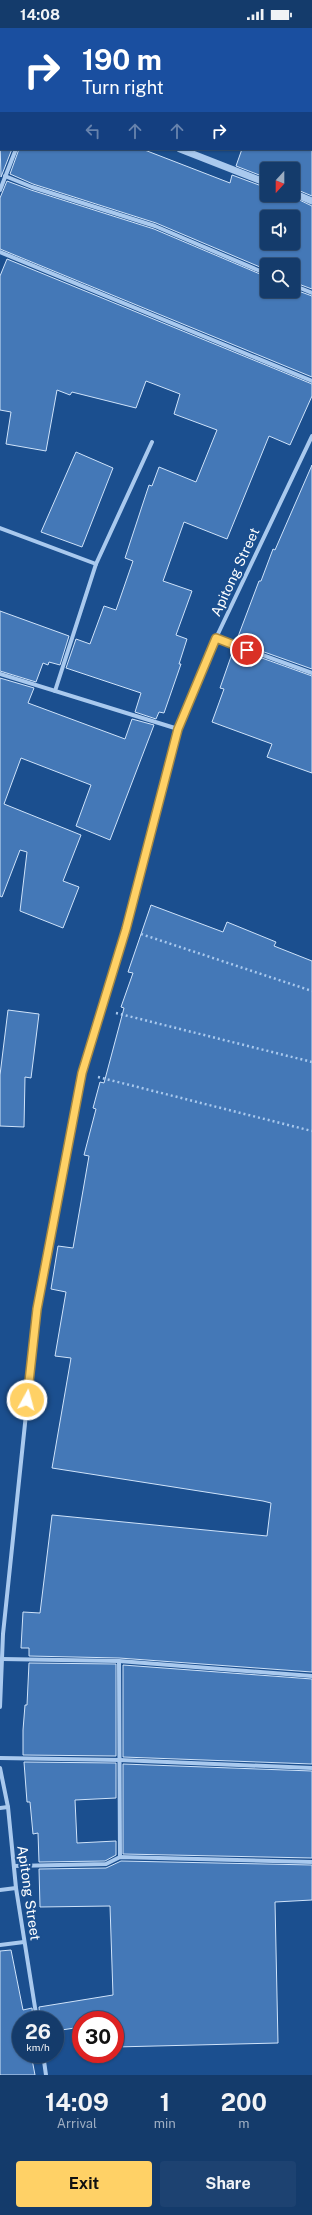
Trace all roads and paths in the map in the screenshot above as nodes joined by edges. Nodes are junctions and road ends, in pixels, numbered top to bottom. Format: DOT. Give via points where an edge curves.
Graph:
graph roads {
  1 [pos="16,150"];
  2 [pos="183,150"];
  3 [pos="5,176"];
  4 [pos="260,180"];
  5 [pos="0,190"];
  6 [pos="300,196"];
  7 [pos="312,201"];
  8 [pos="0,252"];
  9 [pos="260,271"];
  10 [pos="300,288"];
  11 [pos="312,293"];
  12 [pos="312,381"];
  13 [pos="312,436"];
  14 [pos="152,442"];
  15 [pos="0,528"];
  16 [pos="96,564"];
  17 [pos="216,638"];
  18 [pos="312,673"];
  19 [pos="0,674"];
  20 [pos="55,691"];
  21 [pos="178,729"];
  22 [pos="126,929"];
  23 [pos="312,991"];
  24 [pos="100,1009"];
  25 [pos="312,1062"];
  26 [pos="82,1073"];
  27 [pos="312,1131"];
  28 [pos="2,1660"];
  29 [pos="119,1661"];
  30 [pos="312,1676"];
  31 [pos="0,1707"];
  32 [pos="0,1758"];
  33 [pos="120,1760"];
  34 [pos="0,1768"];
  35 [pos="312,1768"];
  36 [pos="8,1807"];
  37 [pos="0,1808"];
  38 [pos="120,1857"];
  39 [pos="312,1862"];
  40 [pos="14,1866"];
  41 [pos="16,1888"];
  42 [pos="0,1890"];
  43 [pos="24,1942"];
  44 [pos="0,1945"];
  45 [pos="36,2011"];
  46 [pos="44,2063"];
  47 [pos="46,2075"];
  1 -- 3 [label="street"];
  2 -- 4 [label="street"];
  3 -- 5 [label="street"];
  3 -- 9 [label="street" via="154,226"];
  6 -- 7 [label="street"];
  8 -- 12 [label="street"];
  10 -- 11 [label="street"];
  13 -- 17 [label="street, Apitong Street"];
  14 -- 16 [label="street"];
  15 -- 16 [label="street"];
  16 -- 20 [label="street"];
  17 -- 18 [label="street"];
  17 -- 21 [label="street, Apitong Street"];
  19 -- 20 [label="street"];
  20 -- 21 [label="street"];
  21 -- 22 [label="street, Apitong Street"];
  22 -- 23 [label="path"];
  22 -- 24 [label="street, Apitong Street"];
  24 -- 25 [label="path"];
  24 -- 26 [label="street, Apitong Street"];
  26 -- 27 [label="path"];
  26 -- 28 [label="street, Apitong Street" via="37,1309"];
  28 -- 29 [label="street"];
  28 -- 31 [label="street, Apitong Street"];
  29 -- 30 [label="street"];
  29 -- 33 [label="street"];
  32 -- 33 [label="street"];
  33 -- 35 [label="street"];
  33 -- 38 [label="street"];
  34 -- 36 [label="street, Apitong Street"];
  36 -- 37 [label="street"];
  36 -- 40 [label="street, Apitong Street"];
  38 -- 39 [label="street"];
  38 -- 40 [label="street" via="106,1864"];
  40 -- 41 [label="street, Apitong Street"];
  41 -- 42 [label="street"];
  41 -- 43 [label="street, Apitong Street"];
  43 -- 44 [label="street"];
  43 -- 45 [label="street, Apitong Street"];
  46 -- 47 [label="street"];
}
